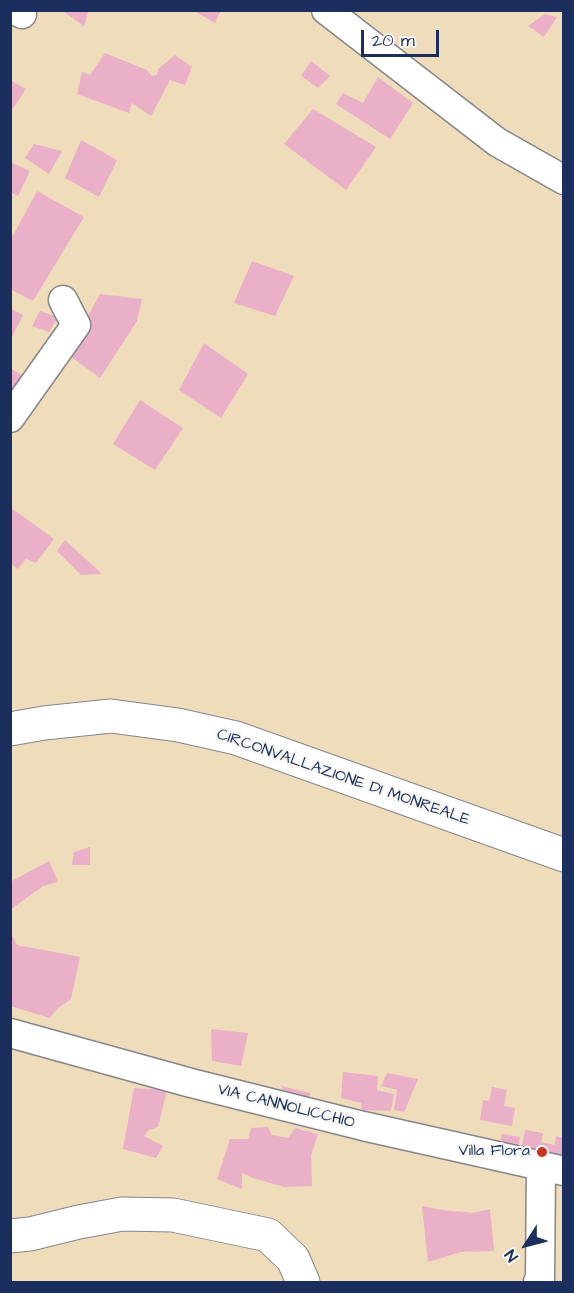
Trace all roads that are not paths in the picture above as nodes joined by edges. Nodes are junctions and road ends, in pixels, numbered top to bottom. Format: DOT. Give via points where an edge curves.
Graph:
graph roads {
  1 [pos="326,10"];
  2 [pos="564,180"];
  3 [pos="63,300"];
  4 [pos="10,418"];
  5 [pos="10,729"];
  6 [pos="564,855"];
  7 [pos="10,1033"];
  8 [pos="552,1169"];
  9 [pos="10,1236"];
  10 [pos="303,1282"];
  11 [pos="538,1282"];
  1 -- 2 [label="street" via="497,142"];
  3 -- 4 [label="street" via="76,325"];
  5 -- 6 [label="main road, CIRCONVALLAZIONE DI MONREALE" via="111,716 178,724 236,738"];
  7 -- 8 [label="street, VIA CANNOLICCHIO" via="191,1083"];
  8 -- 11 [label="street"];
  9 -- 10 [label="main road" via="122,1214 174,1215 268,1235 293,1259"];
}
